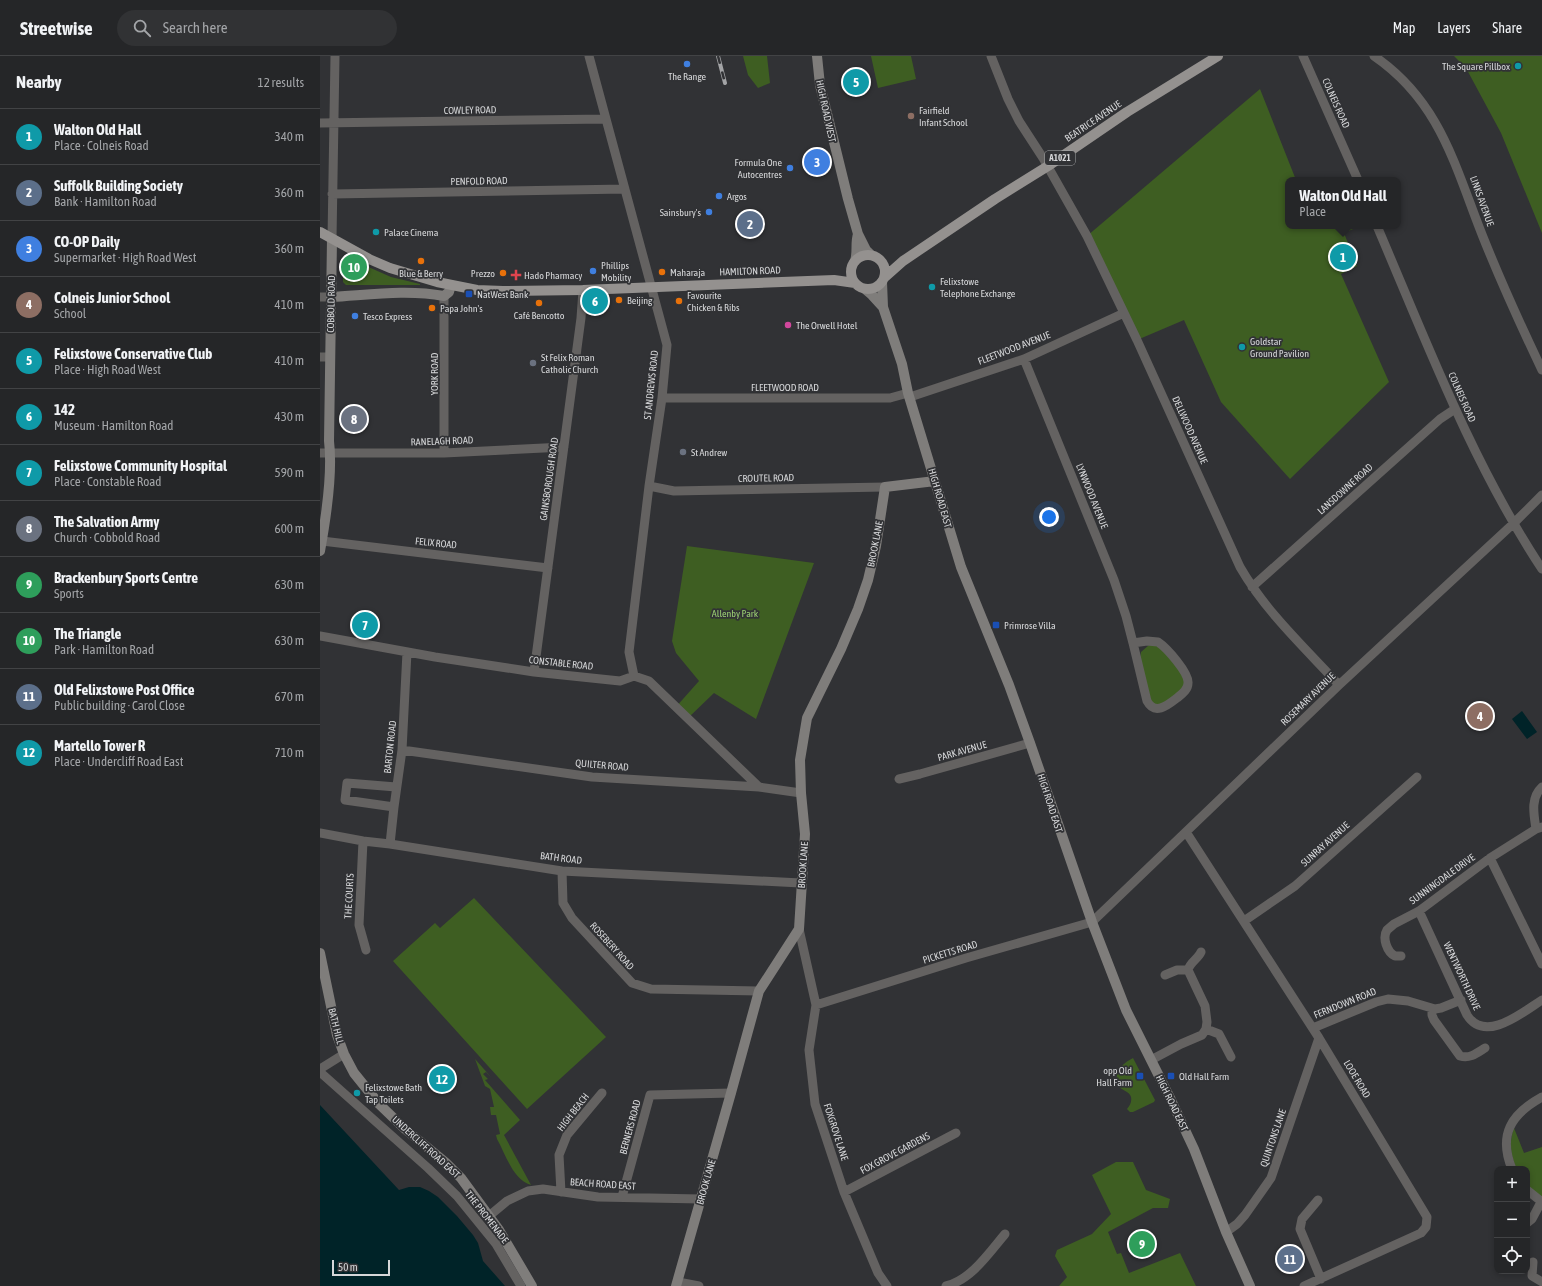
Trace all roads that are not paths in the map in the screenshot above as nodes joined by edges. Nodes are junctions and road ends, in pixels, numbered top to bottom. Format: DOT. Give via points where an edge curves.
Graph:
graph roads {
  1 [pos="334,56"];
  2 [pos="589,56"];
  3 [pos="817,56"];
  4 [pos="991,56"];
  5 [pos="1218,56"];
  6 [pos="1303,56"];
  7 [pos="1374,56"];
  8 [pos="606,119"];
  9 [pos="320,123"];
  10 [pos="334,123"];
  11 [pos="1048,166"];
  12 [pos="1357,177"];
  13 [pos="625,189"];
  14 [pos="332,194"];
  15 [pos="1378,229"];
  16 [pos="320,232"];
  17 [pos="858,234"];
  18 [pos="332,239"];
  19 [pos="870,255"];
  20 [pos="880,260"];
  21 [pos="903,261"];
  22 [pos="853,264"];
  23 [pos="883,279"];
  24 [pos="834,280"];
  25 [pos="855,284"];
  26 [pos="452,285"];
  27 [pos="652,287"];
  28 [pos="865,289"];
  29 [pos="583,290"];
  30 [pos="444,296"];
  31 [pos="320,297"];
  32 [pos="331,297"];
  33 [pos="883,307"];
  34 [pos="1124,313"];
  35 [pos="325,357"];
  36 [pos="1024,359"];
  37 [pos="1542,370"];
  38 [pos="909,395"];
  39 [pos="662,398"];
  40 [pos="1455,409"];
  41 [pos="564,447"];
  42 [pos="444,452"];
  43 [pos="325,453"];
  44 [pos="935,481"];
  45 [pos="649,486"];
  46 [pos="884,487"];
  47 [pos="1542,495"];
  48 [pos="1514,523"];
  49 [pos="321,546"];
  50 [pos="548,568"];
  51 [pos="1542,570"];
  52 [pos="1252,587"];
  53 [pos="320,636"];
  54 [pos="1133,643"];
  55 [pos="407,652"];
  56 [pos="534,672"];
  57 [pos="634,676"];
  58 [pos="1339,685"];
  59 [pos="1030,743"];
  60 [pos="402,750"];
  61 [pos="1417,777"];
  62 [pos="899,779"];
  63 [pos="396,787"];
  64 [pos="759,787"];
  65 [pos="1542,787"];
  66 [pos="801,792"];
  67 [pos="394,807"];
  68 [pos="1539,828"];
  69 [pos="1186,832"];
  70 [pos="320,833"];
  71 [pos="363,841"];
  72 [pos="390,844"];
  73 [pos="1490,858"];
  74 [pos="562,871"];
  75 [pos="801,883"];
  76 [pos="1420,911"];
  77 [pos="1244,921"];
  78 [pos="1092,922"];
  79 [pos="799,929"];
  80 [pos="366,950"];
  81 [pos="320,952"];
  82 [pos="1202,952"];
  83 [pos="1401,956"];
  84 [pos="1542,964"];
  85 [pos="1188,970"];
  86 [pos="1165,975"];
  87 [pos="759,990"];
  88 [pos="1460,1000"];
  89 [pos="1542,1000"];
  90 [pos="816,1006"];
  91 [pos="1432,1009"];
  92 [pos="1313,1028"];
  93 [pos="1206,1029"];
  94 [pos="1319,1038"];
  95 [pos="1485,1048"];
  96 [pos="344,1054"];
  97 [pos="1231,1057"];
  98 [pos="1151,1060"];
  99 [pos="320,1069"];
  100 [pos="320,1072"];
  101 [pos="354,1073"];
  102 [pos="602,1093"];
  103 [pos="732,1093"];
  104 [pos="1542,1097"];
  105 [pos="956,1133"];
  106 [pos="1511,1166"];
  107 [pos="561,1192"];
  108 [pos="844,1192"];
  109 [pos="1530,1192"];
  110 [pos="622,1197"];
  111 [pos="701,1199"];
  112 [pos="1318,1200"];
  113 [pos="1542,1202"];
  114 [pos="489,1216"];
  115 [pos="1530,1221"];
  116 [pos="1226,1232"];
  117 [pos="1005,1234"];
  118 [pos="1533,1262"];
  119 [pos="1321,1279"];
  120 [pos="1542,1282"];
  121 [pos="677,1284"];
  122 [pos="521,1286"];
  123 [pos="532,1286"];
  124 [pos="699,1286"];
  125 [pos="887,1286"];
  126 [pos="946,1286"];
  127 [pos="1250,1286"];
  128 [pos="1304,1286"];
  1 -- 10 [label="street, COBBOLD ROAD"];
  2 -- 8 [label="street, ST ANDREWS ROAD"];
  3 -- 17 [label="street, HIGH ROAD WEST" via="820,84 840,171"];
  4 -- 11 [label="street, DELLWOOD AVENUE" via="1013,111"];
  5 -- 11 [label="main road, BEATRICE AVENUE / A1021" via="1127,112"];
  6 -- 12 [label="street, COLNEIS ROAD"];
  7 -- 37 [label="street, LINKS AVENUE" via="1412,90 1446,140 1491,256"];
  8 -- 10 [label="street, COWLEY ROAD"];
  8 -- 13 [label="street, ST ANDREWS ROAD"];
  9 -- 10 [label="street, COWLEY ROAD"];
  10 -- 14 [label="street, COBBOLD ROAD"];
  11 -- 21 [label="main road, BEATRICE AVENUE / A1021"];
  11 -- 34 [label="street, DELLWOOD AVENUE"];
  13 -- 14 [label="street, PENFOLD ROAD"];
  13 -- 27 [label="street, ST ANDREWS ROAD"];
  14 -- 18 [label="street, COBBOLD ROAD"];
  15 -- 40 [label="street, COLNEIS ROAD"];
  16 -- 18 [label="main road, HAMILTON ROAD"];
  17 -- 19 [label="street, HIGH ROAD WEST"];
  17 -- 22 [label="street, HIGH ROAD WEST" via="857,253"];
  18 -- 26 [label="main road, HAMILTON ROAD" via="390,268"];
  18 -- 32 [label="street, COBBOLD ROAD"];
  19 -- 20 [label="main road"];
  19 -- 22 [label="main road" via="863,255"];
  20 -- 21 [label="main road"];
  20 -- 23 [label="main road" via="885,268"];
  21 -- 23 [label="main road, BEATRICE AVENUE / A1021"];
  22 -- 24 [label="main road"];
  22 -- 25 [label="main road" via="852,279"];
  23 -- 28 [label="main road, A1021" via="876,288"];
  23 -- 33 [label="street, HIGH ROAD EAST"];
  24 -- 25 [label="main road, HAMILTON ROAD"];
  24 -- 27 [label="main road, HAMILTON ROAD"];
  25 -- 28 [label="main road"];
  26 -- 29 [label="main road, HAMILTON ROAD" via="477,290 503,291"];
  26 -- 30 [label="street"];
  27 -- 29 [label="main road, HAMILTON ROAD"];
  27 -- 39 [label="street, ST ANDREWS ROAD" via="667,345"];
  28 -- 33 [label="street, HIGH ROAD EAST"];
  29 -- 41 [label="street, GAINSBOROUGH ROAD"];
  30 -- 32 [label="street" via="429,293"];
  30 -- 42 [label="street, YORK ROAD"];
  31 -- 32 [label="street"];
  32 -- 35 [label="street, COBBOLD ROAD"];
  33 -- 38 [label="street, HIGH ROAD EAST" via="902,364"];
  34 -- 36 [label="street, FLEETWOOD AVENUE"];
  34 -- 52 [label="street, DELLWOOD AVENUE" via="1229,544"];
  35 -- 43 [label="street, COBBOLD ROAD" via="329,441"];
  36 -- 38 [label="street, FLEETWOOD AVENUE"];
  36 -- 54 [label="street, LYNWOOD AVENUE" via="1112,575"];
  38 -- 39 [label="street, FLEETWOOD ROAD" via="890,398"];
  38 -- 44 [label="street, HIGH ROAD EAST"];
  39 -- 45 [label="street, ST ANDREWS ROAD"];
  40 -- 48 [label="street, COLNEIS ROAD"];
  40 -- 52 [label="street, LANSDOWNE ROAD" via="1440,419"];
  41 -- 42 [label="street, RANELAGH ROAD"];
  41 -- 50 [label="street, GAINSBOROUGH ROAD"];
  42 -- 43 [label="street, RANELAGH ROAD"];
  43 -- 49 [label="street, COBBOLD ROAD" via="327,498"];
  44 -- 46 [label="street"];
  44 -- 59 [label="street, HIGH ROAD EAST" via="961,567"];
  45 -- 46 [label="street, CROUTEL ROAD" via="674,491"];
  45 -- 57 [label="street, ST ANDREWS ROAD" via="629,652"];
  46 -- 66 [label="street, BROOK LANE" via="876,546 868,580 841,649 807,718 800,760"];
  47 -- 48 [label="street, ROSEMARY AVENUE"];
  48 -- 51 [label="street, COLNEIS ROAD"];
  48 -- 58 [label="street, ROSEMARY AVENUE"];
  49 -- 50 [label="street, FELIX ROAD"];
  50 -- 56 [label="street, GAINSBOROUGH ROAD"];
  52 -- 58 [label="street, DELLWOOD AVENUE"];
  53 -- 55 [label="street, CONSTABLE ROAD"];
  54 -- 54 [label="street, LYNWOOD AVENUE" via="1158,642 1185,673 1188,687 1168,706 1154,708 1147,701"];
  55 -- 56 [label="street, CONSTABLE ROAD"];
  55 -- 60 [label="street, BARTON ROAD"];
  56 -- 57 [label="street, CONSTABLE ROAD" via="620,680"];
  57 -- 64 [label="street" via="649,681"];
  58 -- 69 [label="street, ROSEMARY AVENUE"];
  59 -- 62 [label="street, PARK AVENUE"];
  59 -- 78 [label="street, HIGH ROAD EAST"];
  60 -- 63 [label="street, BARTON ROAD"];
  60 -- 64 [label="street, QUILTER ROAD" via="592,777"];
  61 -- 77 [label="street, SUNRAY AVENUE" via="1295,886"];
  63 -- 67 [label="street, BARTON ROAD"];
  63 -- 67 [label="street" via="346,783 345,800"];
  64 -- 66 [label="street, QUILTER ROAD"];
  65 -- 68 [label="street" via="1534,801"];
  66 -- 75 [label="street, BROOK LANE" via="805,834"];
  67 -- 72 [label="street, BARTON ROAD"];
  68 -- 73 [label="street, SUNNINGDALE DRIVE"];
  69 -- 77 [label="street, LOOE ROAD"];
  69 -- 78 [label="street, ROSEMARY AVENUE"];
  70 -- 71 [label="street, BATH ROAD"];
  71 -- 72 [label="street, BATH ROAD"];
  71 -- 80 [label="street, THE COURTS" via="359,925"];
  72 -- 74 [label="street, BATH ROAD"];
  73 -- 76 [label="street, SUNNINGDALE DRIVE"];
  73 -- 84 [label="street"];
  74 -- 75 [label="street, BATH ROAD"];
  74 -- 87 [label="street, ROSEBERY ROAD" via="563,903 572,918 632,983 651,989"];
  75 -- 79 [label="street, BROOK LANE"];
  76 -- 83 [label="street, SUNNINGDALE DRIVE" via="1391,926 1385,932 1389,951 1395,956"];
  76 -- 88 [label="street, WENTWORTH DRIVE"];
  77 -- 92 [label="street, LOOE ROAD"];
  78 -- 90 [label="street, PICKETTS ROAD" via="966,958"];
  78 -- 98 [label="street, HIGH ROAD EAST" via="1126,1010"];
  79 -- 87 [label="street, BROOK LANE"];
  79 -- 90 [label="street, FOXGROVE LANE"];
  81 -- 96 [label="street, BATH HILL" via="337,1035"];
  82 -- 85 [label="street"];
  85 -- 86 [label="street" via="1177,970"];
  85 -- 93 [label="street" via="1206,1006"];
  87 -- 103 [label="street, BROOK LANE"];
  88 -- 89 [label="street, WENTWORTH DRIVE" via="1472,1021 1486,1027 1505,1023"];
  88 -- 91 [label="street"];
  90 -- 108 [label="street, FOXGROVE LANE" via="809,1050 815,1104"];
  91 -- 92 [label="street, FERNDOWN ROAD" via="1408,1001 1388,999"];
  91 -- 95 [label="street" via="1434,1020 1460,1056 1473,1056"];
  92 -- 94 [label="street, LOOE ROAD"];
  93 -- 97 [label="street" via="1219,1034"];
  93 -- 98 [label="street" via="1202,1035"];
  94 -- 116 [label="street, QUINTONS LANE" via="1271,1178 1245,1215"];
  94 -- 119 [label="street, LOOE ROAD" via="1427,1221 1421,1233"];
  96 -- 99 [label="street"];
  96 -- 101 [label="street, BATH HILL"];
  98 -- 116 [label="street, HIGH ROAD EAST" via="1194,1149"];
  100 -- 122 [label="street, THE PROMENADE" via="457,1196 496,1244"];
  101 -- 114 [label="street, UNDERCLIFF ROAD EAST" via="404,1129 461,1178"];
  102 -- 107 [label="street, HIGH BEACH" via="567,1135 559,1155"];
  103 -- 110 [label="street, BERNERS ROAD" via="650,1095"];
  103 -- 111 [label="street, BROOK LANE"];
  104 -- 106 [label="street" via="1520,1111 1509,1129 1506,1146"];
  105 -- 108 [label="street, FOX GROVE GARDENS"];
  107 -- 110 [label="street, BEACH ROAD EAST"];
  107 -- 114 [label="street, BEACH ROAD EAST" via="543,1189 528,1191 507,1201"];
  108 -- 125 [label="street, FOXGROVE LANE" via="878,1273"];
  109 -- 113 [label="street"];
  110 -- 111 [label="street, BEACH ROAD EAST"];
  111 -- 121 [label="street, BROOK LANE"];
  112 -- 119 [label="street" via="1302,1219 1300,1226"];
  113 -- 115 [label="street"];
  114 -- 123 [label="street, UNDERCLIFF ROAD EAST"];
  116 -- 127 [label="street, HIGH ROAD EAST"];
  117 -- 126 [label="street" via="976,1268"];
  118 -- 120 [label="street" via="1532,1276"];
  119 -- 128 [label="street, LOOE ROAD"];
  121 -- 124 [label="street"];
}
